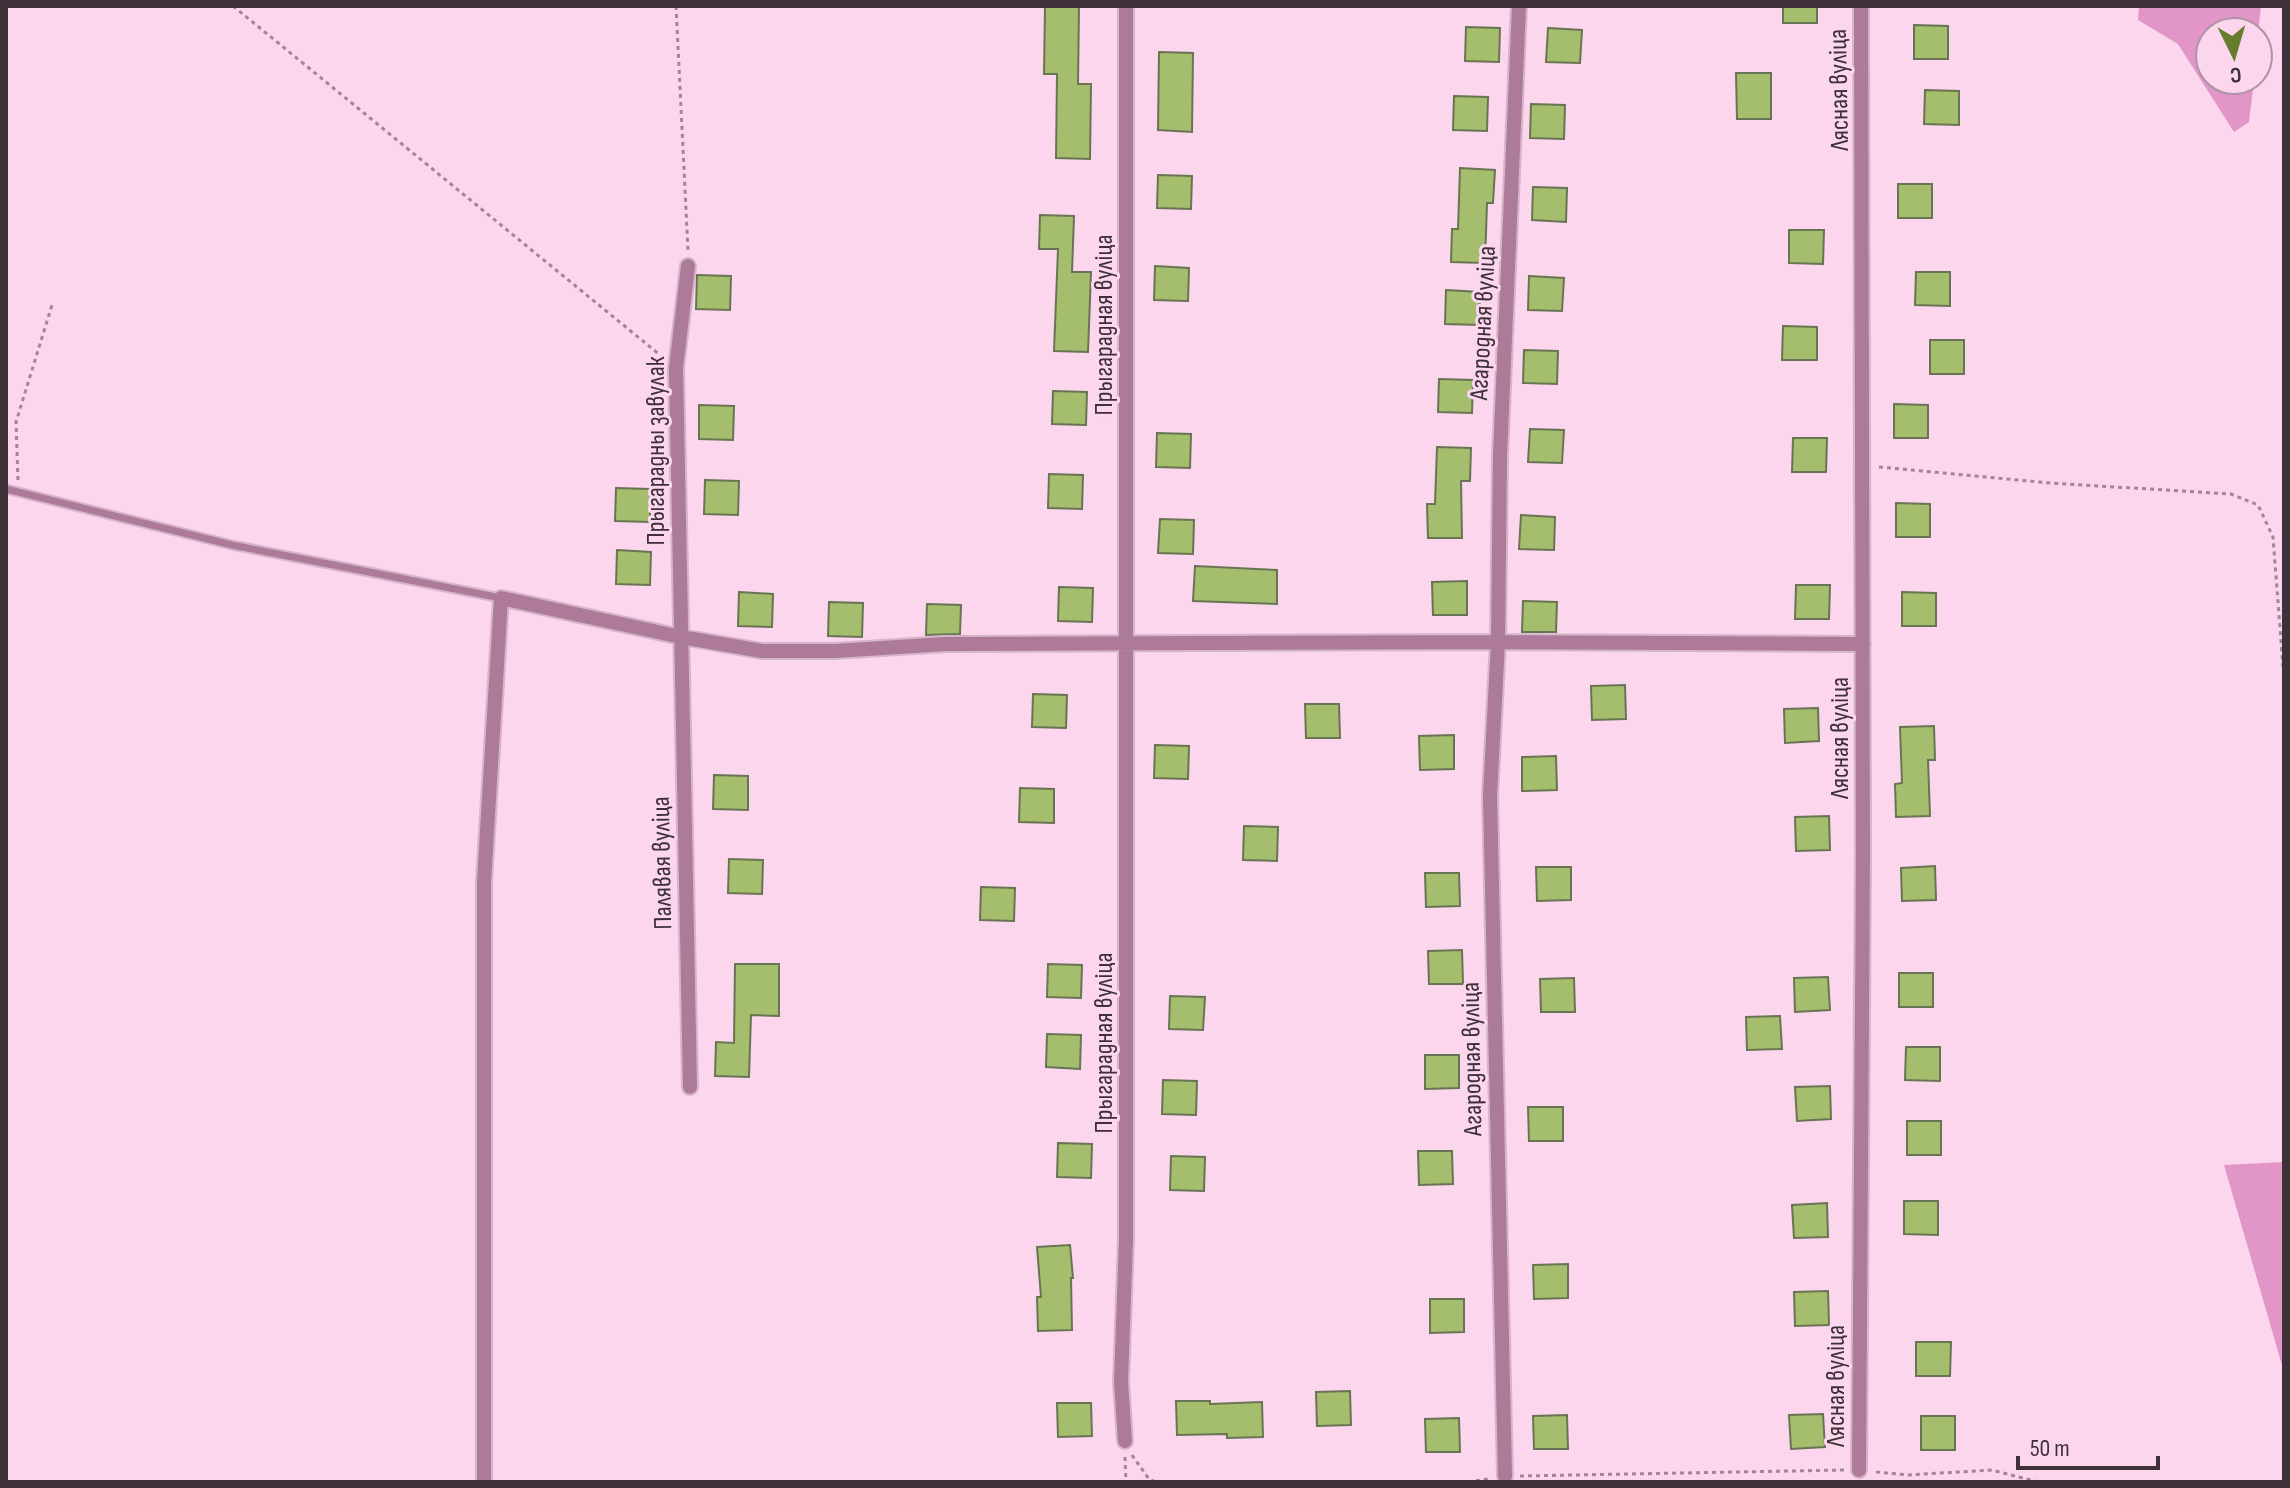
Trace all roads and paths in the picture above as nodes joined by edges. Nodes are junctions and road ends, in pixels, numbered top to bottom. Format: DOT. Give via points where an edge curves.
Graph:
graph roads {
  1 [pos="233,6"];
  2 [pos="676,6"];
  3 [pos="1126,6"];
  4 [pos="1519,6"];
  5 [pos="1861,6"];
  6 [pos="688,266"];
  7 [pos="52,305"];
  8 [pos="676,368"];
  9 [pos="1863,466"];
  10 [pos="6,489"];
  11 [pos="18,492"];
  12 [pos="501,598"];
  13 [pos="681,637"];
  14 [pos="1498,642"];
  15 [pos="1127,644"];
  16 [pos="1863,644"];
  17 [pos="2284,680"];
  18 [pos="690,1087"];
  19 [pos="1125,1441"];
  20 [pos="1859,1470"];
  21 [pos="1505,1476"];
  22 [pos="484,1482"];
  23 [pos="1126,1482"];
  24 [pos="1156,1482"];
  25 [pos="1356,1482"];
  26 [pos="1392,1482"];
  27 [pos="1468,1482"];
  28 [pos="2038,1482"];
  1 -- 8 [label="path"];
  2 -- 6 [label="path"];
  3 -- 15 [label="street, Прыгарадная вуліца"];
  4 -- 14 [label="street, Агародная вуліца" via="1500,456"];
  5 -- 9 [label="street, Лясная вуліца"];
  6 -- 8 [label="street, Прыгарадны завулак"];
  7 -- 11 [label="path" via="16,422"];
  8 -- 13 [label="street, Прыгарадны завулак"];
  9 -- 16 [label="street, Лясная вуліца"];
  9 -- 17 [label="path" via="2231,494 2258,505 2273,537"];
  10 -- 11 [label="lane"];
  11 -- 12 [label="lane" via="232,545"];
  12 -- 13 [label="street"];
  12 -- 22 [label="street" via="484,882"];
  13 -- 15 [label="street" via="762,651"];
  13 -- 18 [label="street, Палявая вуліца"];
  14 -- 15 [label="street"];
  14 -- 16 [label="street"];
  14 -- 21 [label="street, Агародная вуліца" via="1490,796"];
  15 -- 19 [label="street, Прыгарадная вуліца" via="1121,1382"];
  16 -- 20 [label="street, Лясная вуліца"];
  19 -- 23 [label="path"];
  19 -- 24 [label="path" via="1136,1464"];
  20 -- 21 [label="path"];
  20 -- 28 [label="path" via="1908,1475 1992,1470"];
  21 -- 27 [label="path"];
  25 -- 26 [label="path"];
}
